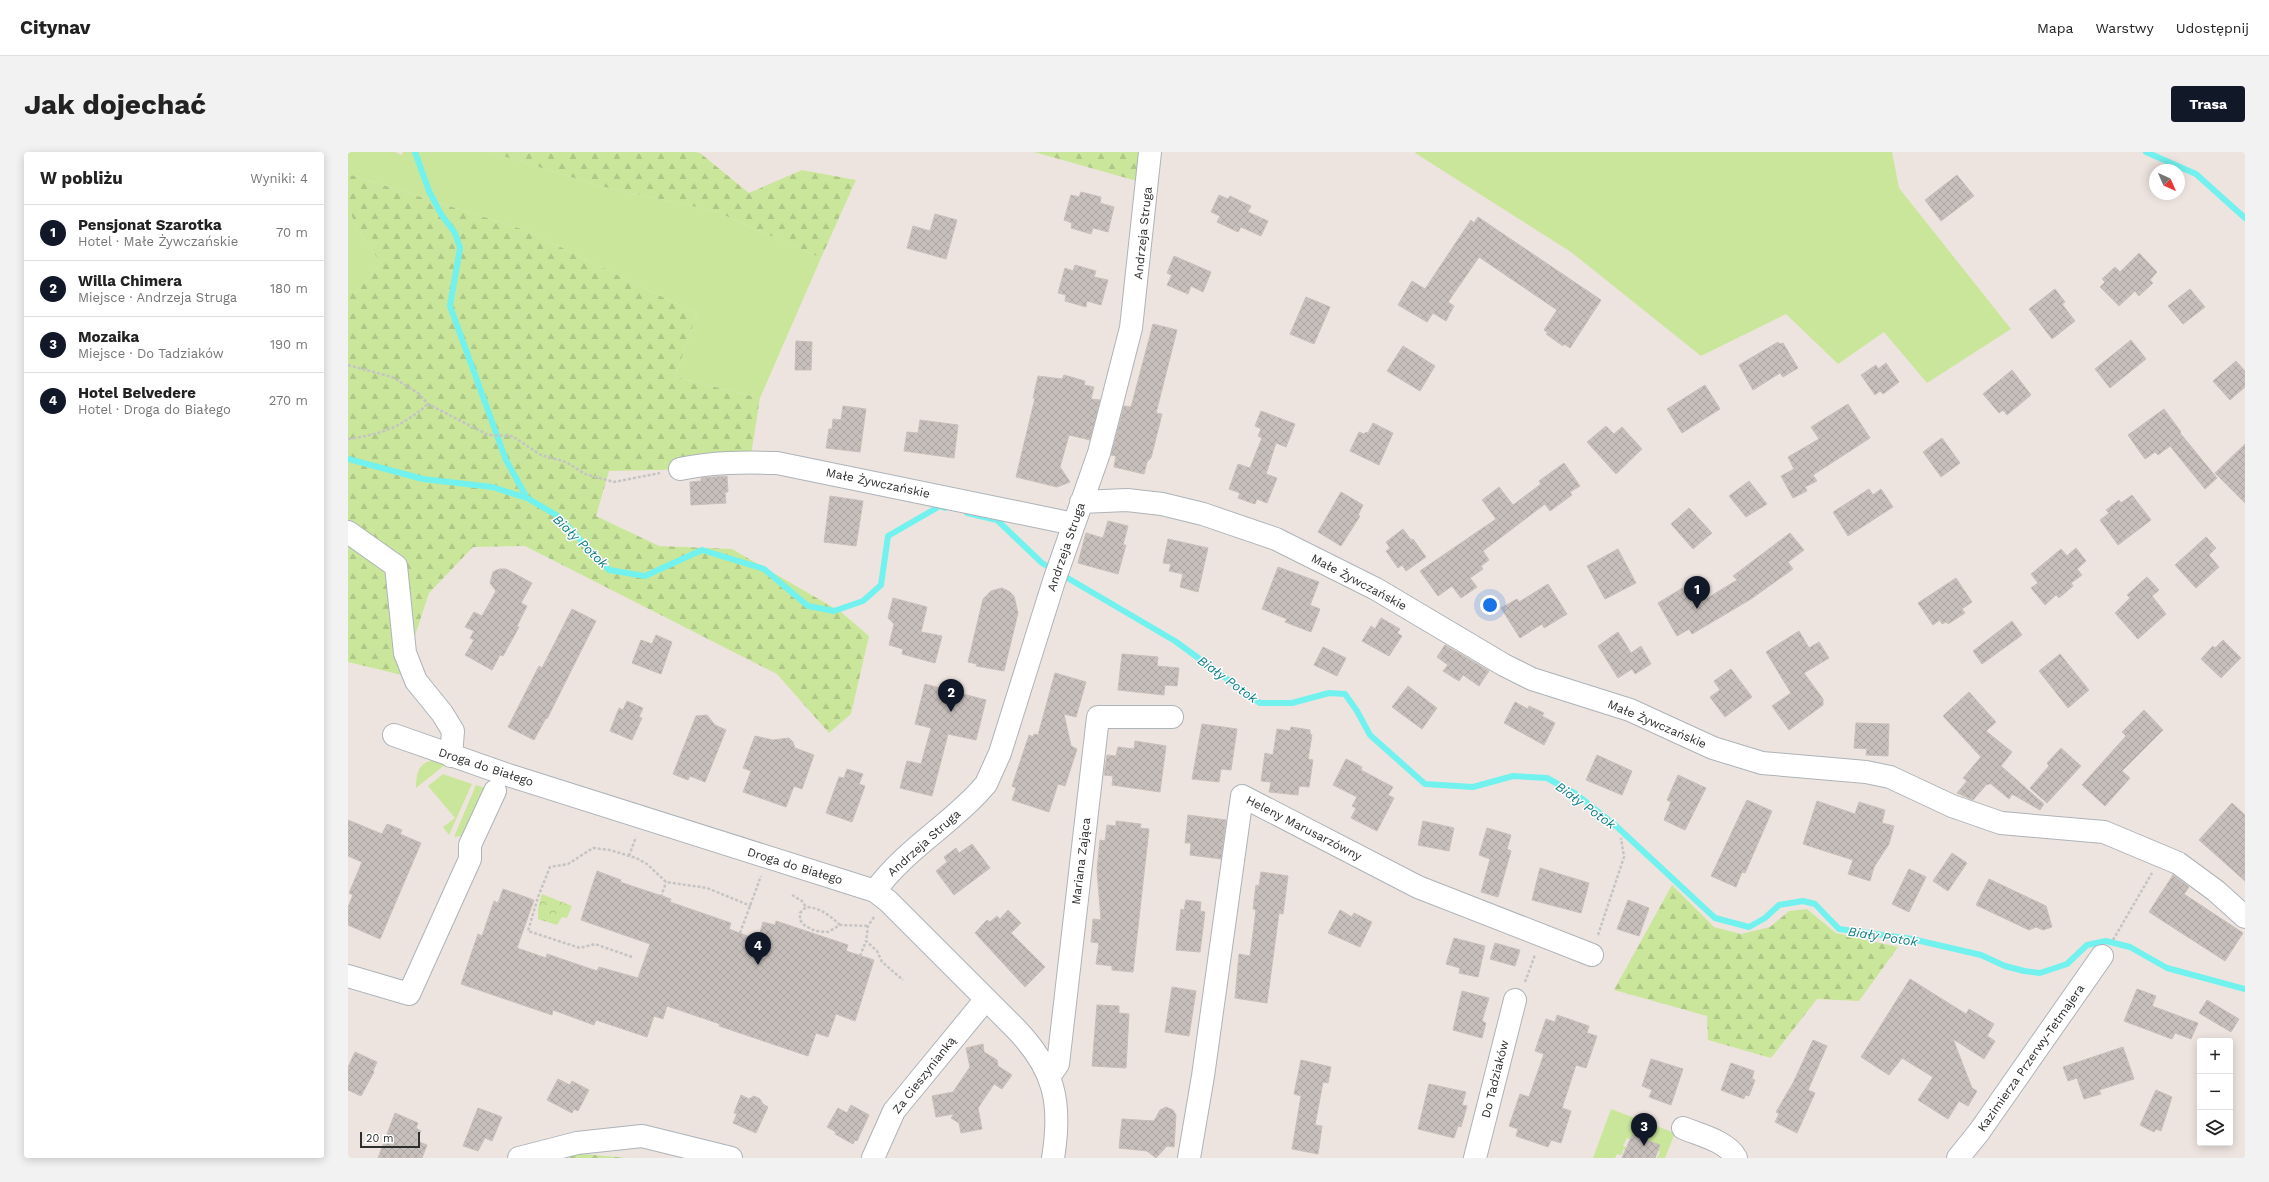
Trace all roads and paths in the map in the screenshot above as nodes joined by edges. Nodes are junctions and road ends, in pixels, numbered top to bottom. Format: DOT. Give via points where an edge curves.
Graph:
graph roads {
  1 [pos="1150,152"];
  2 [pos="348,365"];
  3 [pos="428,404"];
  4 [pos="348,439"];
  5 [pos="680,469"];
  6 [pos="1081,502"];
  7 [pos="1074,524"];
  8 [pos="348,532"];
  9 [pos="1172,717"];
  10 [pos="394,736"];
  11 [pos="451,756"];
  12 [pos="495,791"];
  13 [pos="638,831"];
  14 [pos="1621,838"];
  15 [pos="2162,855"];
  16 [pos="629,856"];
  17 [pos="666,882"];
  18 [pos="758,883"];
  19 [pos="792,895"];
  20 [pos="661,897"];
  21 [pos="876,901"];
  22 [pos="751,906"];
  23 [pos="806,907"];
  24 [pos="2245,917"];
  25 [pos="2124,924"];
  26 [pos="840,925"];
  27 [pos="868,926"];
  28 [pos="740,933"];
  29 [pos="1542,936"];
  30 [pos="866,941"];
  31 [pos="860,956"];
  32 [pos="1592,956"];
  33 [pos="2102,956"];
  34 [pos="632,957"];
  35 [pos="348,976"];
  36 [pos="903,980"];
  37 [pos="1526,980"];
  38 [pos="986,999"];
  39 [pos="1515,1000"];
  40 [pos="1049,1077"];
  41 [pos="1683,1128"];
  42 [pos="519,1158"];
  43 [pos="731,1158"];
  44 [pos="873,1158"];
  45 [pos="1053,1158"];
  46 [pos="1189,1158"];
  47 [pos="1475,1158"];
  48 [pos="1736,1158"];
  49 [pos="1958,1158"];
  1 -- 6 [label="street, Andrzeja Struga" via="1131,328 1099,453"];
  2 -- 3 [label="path" via="392,377 418,393"];
  3 -- 4 [label="path" via="412,418 377,435"];
  3 -- 5 [label="path" via="488,435 512,436 541,455 566,462 585,474 614,482"];
  5 -- 7 [label="street, Małe Żywczańskie" via="705,464 777,462"];
  6 -- 7 [label="street, Andrzeja Struga"];
  6 -- 15 [label="street, Małe Żywczańskie" via="1127,500 1162,504 1210,516 1276,539 1376,589 1532,679 1630,710 1713,748 1762,762 1866,772 1890,777 1952,806 2001,823 2104,832"];
  7 -- 21 [label="street, Andrzeja Struga" via="1000,754 986,784 968,804 886,875"];
  8 -- 11 [label="street" via="396,566 405,653 416,681 453,731"];
  9 -- 40 [label="street, Mariana Zająca" via="1098,717 1058,1064"];
  10 -- 11 [label="street, Droga do Białego"];
  11 -- 21 [label="street, Droga do Białego"];
  12 -- 35 [label="street" via="470,845 470,859 410,994"];
  13 -- 16 [label="path"];
  14 -- 32 [label="path" via="1624,857"];
  15 -- 24 [label="street, Małe Żywczańskie" via="2197,876"];
  15 -- 25 [label="path"];
  16 -- 17 [label="path" via="647,864"];
  16 -- 34 [label="path" via="593,848 568,864 550,867 528,931 580,948 595,944"];
  17 -- 20 [label="path"];
  17 -- 22 [label="path" via="707,888"];
  18 -- 22 [label="path"];
  19 -- 23 [label="path"];
  21 -- 27 [label="path"];
  21 -- 38 [label="street, Droga do Białego" via="888,901"];
  22 -- 28 [label="path"];
  23 -- 26 [label="path" via="828,913"];
  23 -- 26 [label="path" via="800,913 800,920 815,931 828,932"];
  26 -- 27 [label="path"];
  27 -- 30 [label="path"];
  29 -- 32 [label="street, Heleny Marusarzówny"];
  29 -- 37 [label="path"];
  29 -- 46 [label="street, Heleny Marusarzówny" via="1418,887 1242,796"];
  30 -- 31 [label="path"];
  30 -- 36 [label="path" via="877,951 882,962"];
  33 -- 49 [label="street, Kazimierza Przerwy-Tetmajera" via="1979,1132"];
  38 -- 40 [label="street, Droga do Białego" via="1026,1040"];
  38 -- 44 [label="street, Za Cieszynianką" via="894,1111"];
  39 -- 47 [label="street, Do Tadziaków"];
  40 -- 45 [label="street, Droga do Białego" via="1058,1117"];
  41 -- 48 [label="street" via="1723,1145 1731,1150"];
  42 -- 43 [label="street" via="577,1143 642,1136"];
}
